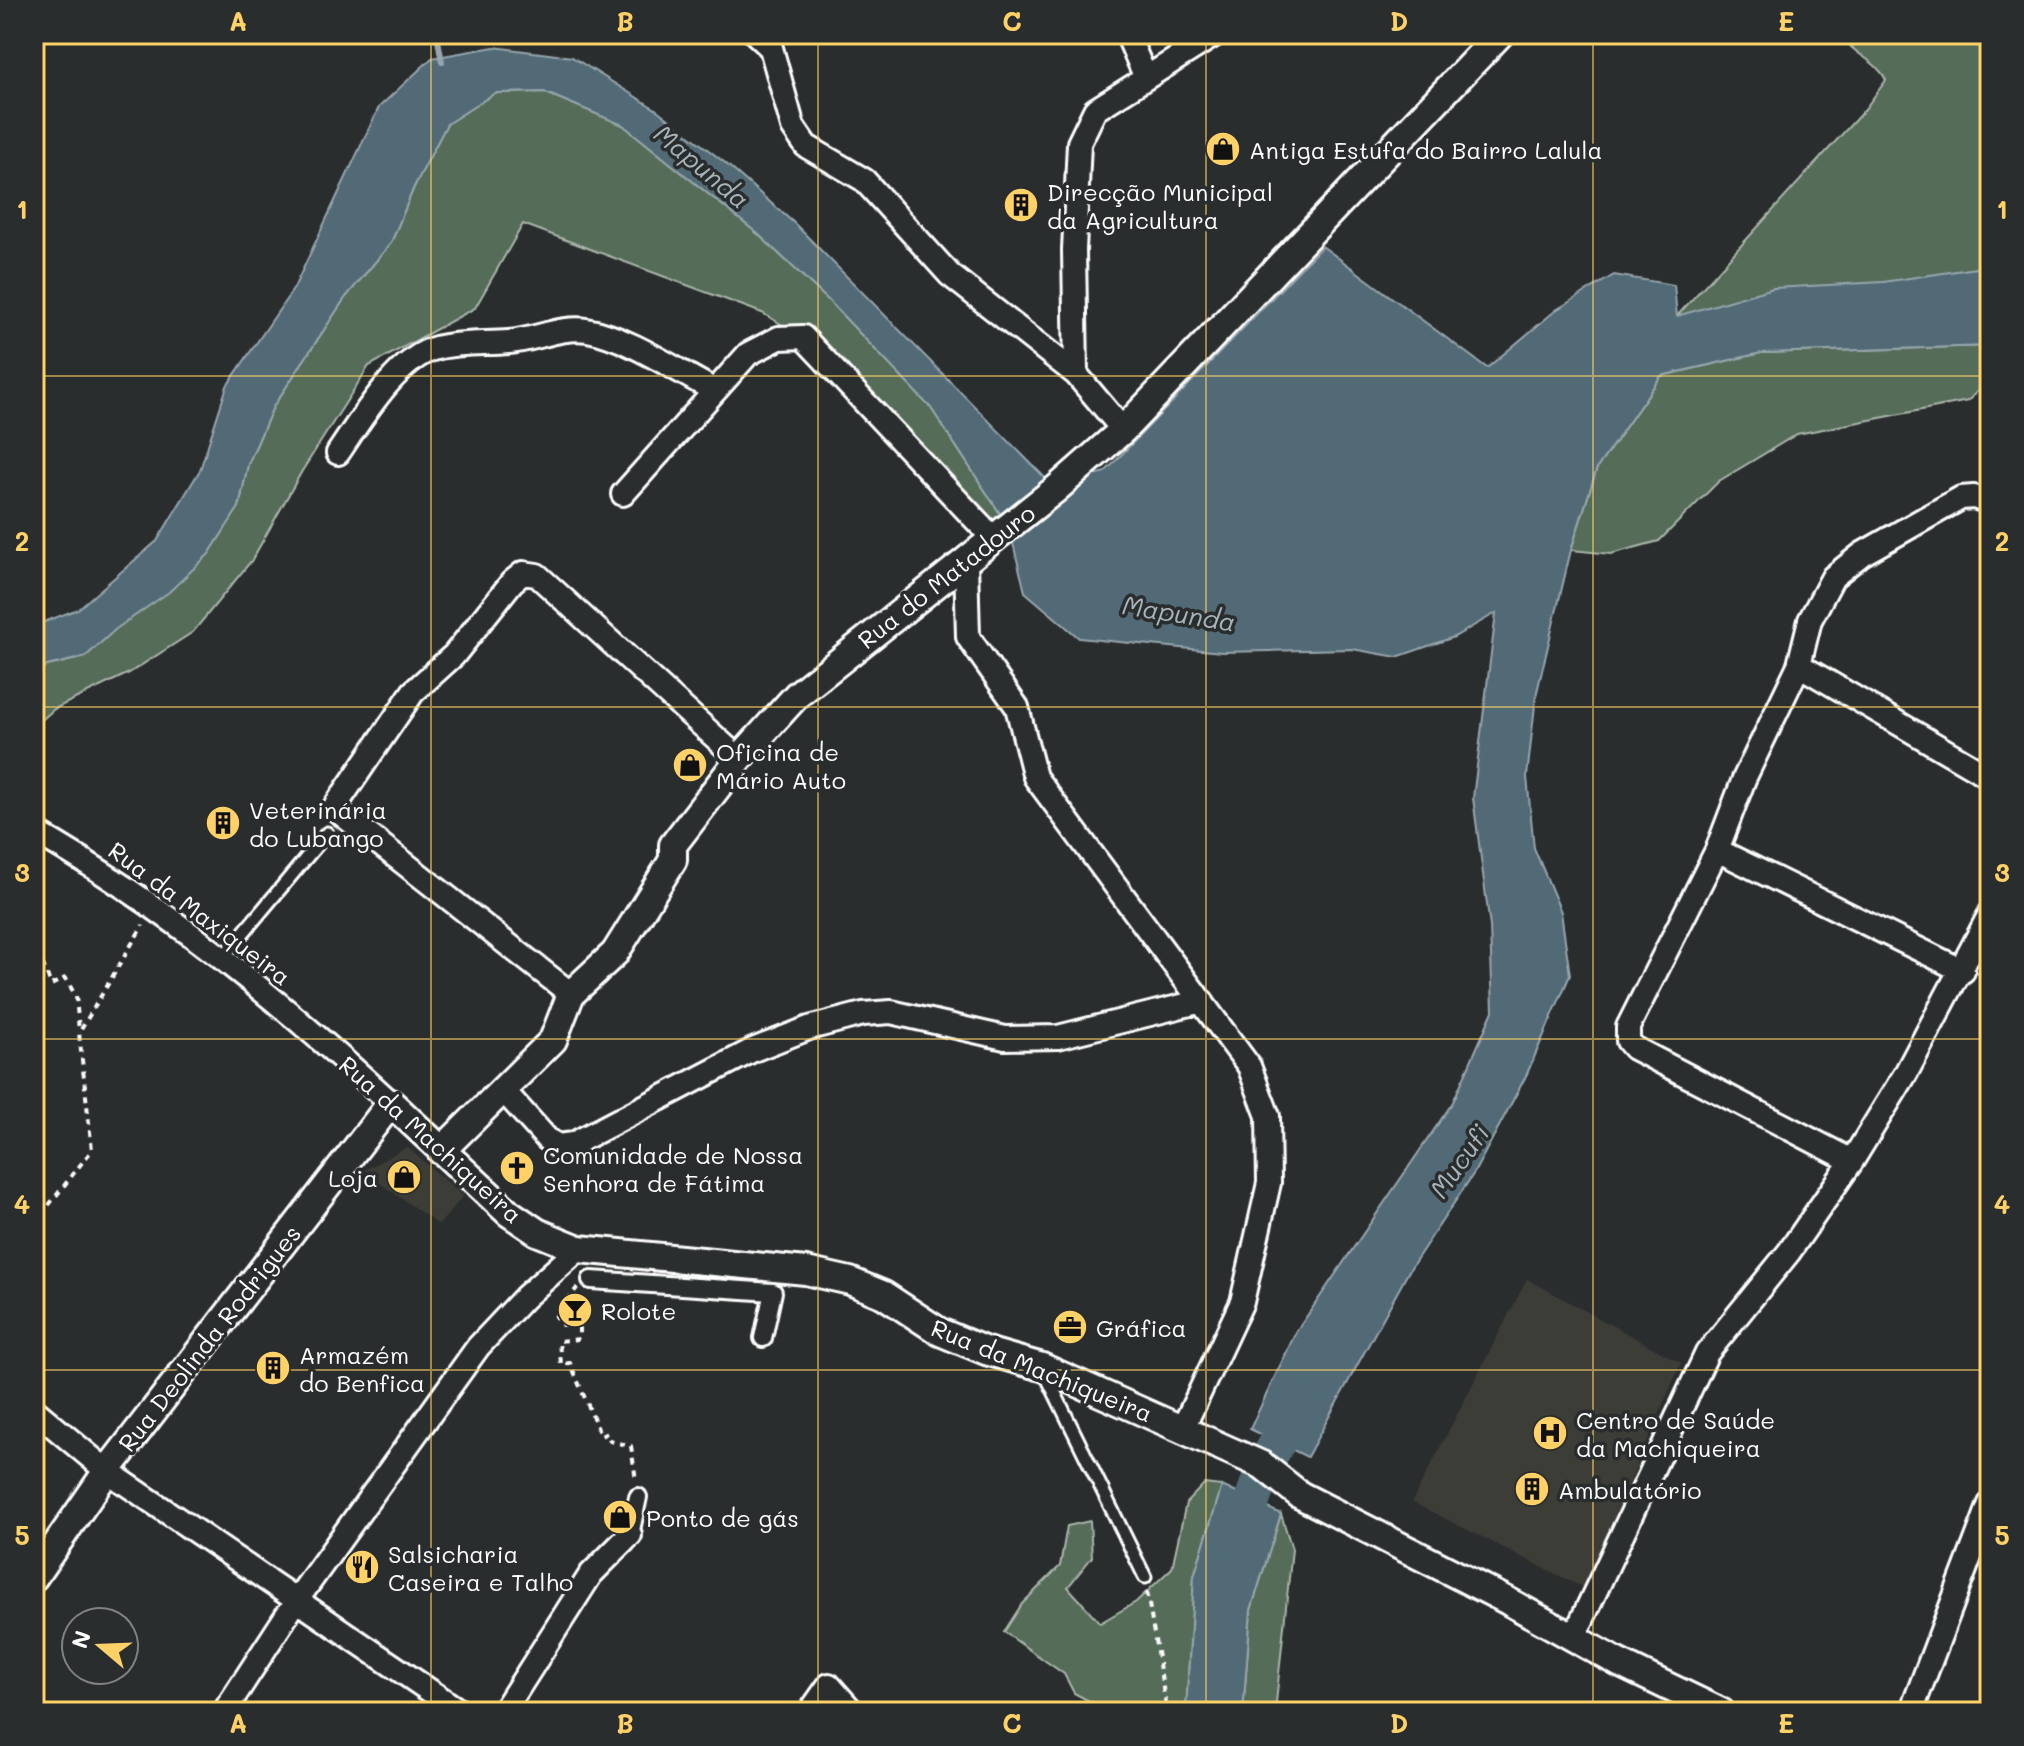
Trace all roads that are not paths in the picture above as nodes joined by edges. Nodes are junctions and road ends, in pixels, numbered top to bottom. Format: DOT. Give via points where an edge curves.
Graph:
graph roads {
  1 [pos="756,34"];
  2 [pos="1127,34"];
  3 [pos="1216,34"];
  4 [pos="1500,34"];
  5 [pos="1146,78"];
  6 [pos="1076,374"];
  7 [pos="714,390"];
  8 [pos="1123,430"];
  9 [pos="338,453"];
  10 [pos="623,494"];
  11 [pos="1990,503"];
  12 [pos="1001,532"];
  13 [pos="966,561"];
  14 [pos="1799,665"];
  15 [pos="739,759"];
  16 [pos="1990,777"];
  17 [pos="34,831"];
  18 [pos="327,833"];
  19 [pos="1717,850"];
  20 [pos="1990,914"];
  21 [pos="223,957"];
  22 [pos="1963,971"];
  23 [pos="571,994"];
  24 [pos="1202,1001"];
  25 [pos="329,1046"];
  26 [pos="504,1091"];
  27 [pos="391,1103"];
  28 [pos="441,1151"];
  29 [pos="1852,1161"];
  30 [pos="579,1249"];
  31 [pos="591,1280"];
  32 [pos="763,1338"];
  33 [pos="1042,1367"];
  34 [pos="34,1410"];
  35 [pos="1183,1428"];
  36 [pos="107,1471"];
  37 [pos="638,1497"];
  38 [pos="1990,1504"];
  39 [pos="630,1535"];
  40 [pos="34,1577"];
  41 [pos="1145,1577"];
  42 [pos="296,1601"];
  43 [pos="1574,1637"];
  44 [pos="224,1712"];
  45 [pos="461,1712"];
  46 [pos="503,1712"];
  47 [pos="810,1712"];
  48 [pos="853,1712"];
  49 [pos="1721,1712"];
  50 [pos="1911,1712"];
  1 -- 6 [label="street" via="771,48 793,127 806,146 864,180 950,275"];
  2 -- 5 [label="street"];
  3 -- 5 [label="street"];
  4 -- 8 [label="street, Rua do Matadouro"];
  5 -- 6 [label="street" via="1095,110 1079,143"];
  6 -- 8 [label="street"];
  7 -- 9 [label="street" via="617,339 586,330 433,348 403,369 374,401"];
  7 -- 10 [label="street"];
  7 -- 12 [label="street" via="748,354 779,338 803,337"];
  8 -- 12 [label="street, Rua do Matadouro"];
  11 -- 14 [label="street" via="1961,498 1862,554 1833,577 1810,620"];
  12 -- 13 [label="street, Rua do Matadouro"];
  13 -- 15 [label="street, Rua do Matadouro" via="797,695"];
  13 -- 24 [label="street" via="968,637 1017,707 1035,777"];
  14 -- 16 [label="street"];
  14 -- 19 [label="street" via="1744,779"];
  15 -- 23 [label="street, Rua do Matadouro" via="673,845 673,860 615,953"];
  15 -- 23 [label="street" via="537,575 523,573 512,582 454,655 413,692 334,808"];
  17 -- 21 [label="street, Rua da Maxiqueira" via="154,906"];
  18 -- 21 [label="lane"];
  19 -- 22 [label="street"];
  19 -- 29 [label="street" via="1628,1027 1628,1041"];
  20 -- 22 [label="street"];
  21 -- 25 [label="street, Rua da Maxiqueira"];
  22 -- 29 [label="street"];
  23 -- 26 [label="street, Rua do Matadouro" via="553,1040"];
  24 -- 26 [label="street" via="1058,1037 1005,1038 891,1012 863,1014 753,1050 573,1144 558,1146"];
  24 -- 35 [label="street" via="1249,1066 1268,1116 1269,1183 1242,1302"];
  25 -- 27 [label="street, Rua da Machiqueira"];
  26 -- 28 [label="street, Rua do Matadouro"];
  27 -- 28 [label="street, Rua da Machiqueira"];
  27 -- 36 [label="street, Rua Deolinda Rodrigues"];
  28 -- 30 [label="street, Rua da Machiqueira" via="509,1213 537,1232"];
  29 -- 43 [label="street" via="1789,1252 1707,1353"];
  30 -- 33 [label="street, Rua da Machiqueira" via="764,1266 850,1281 884,1295 940,1332"];
  30 -- 42 [label="street" via="478,1347"];
  31 -- 32 [label="street" via="773,1292"];
  33 -- 35 [label="street, Rua da Machiqueira"];
  33 -- 41 [label="lane"];
  34 -- 36 [label="street"];
  35 -- 43 [label="street, Rua da Machiqueira" via="1262,1465 1300,1495"];
  36 -- 40 [label="street, Rua Deolinda Rodrigues"];
  36 -- 42 [label="street"];
  37 -- 39 [label="street"];
  38 -- 50 [label="street"];
  39 -- 46 [label="street" via="591,1574"];
  42 -- 44 [label="street"];
  42 -- 45 [label="street"];
  43 -- 49 [label="street, Rua da Machiqueira"];
  47 -- 48 [label="street" via="829,1685"];
}
